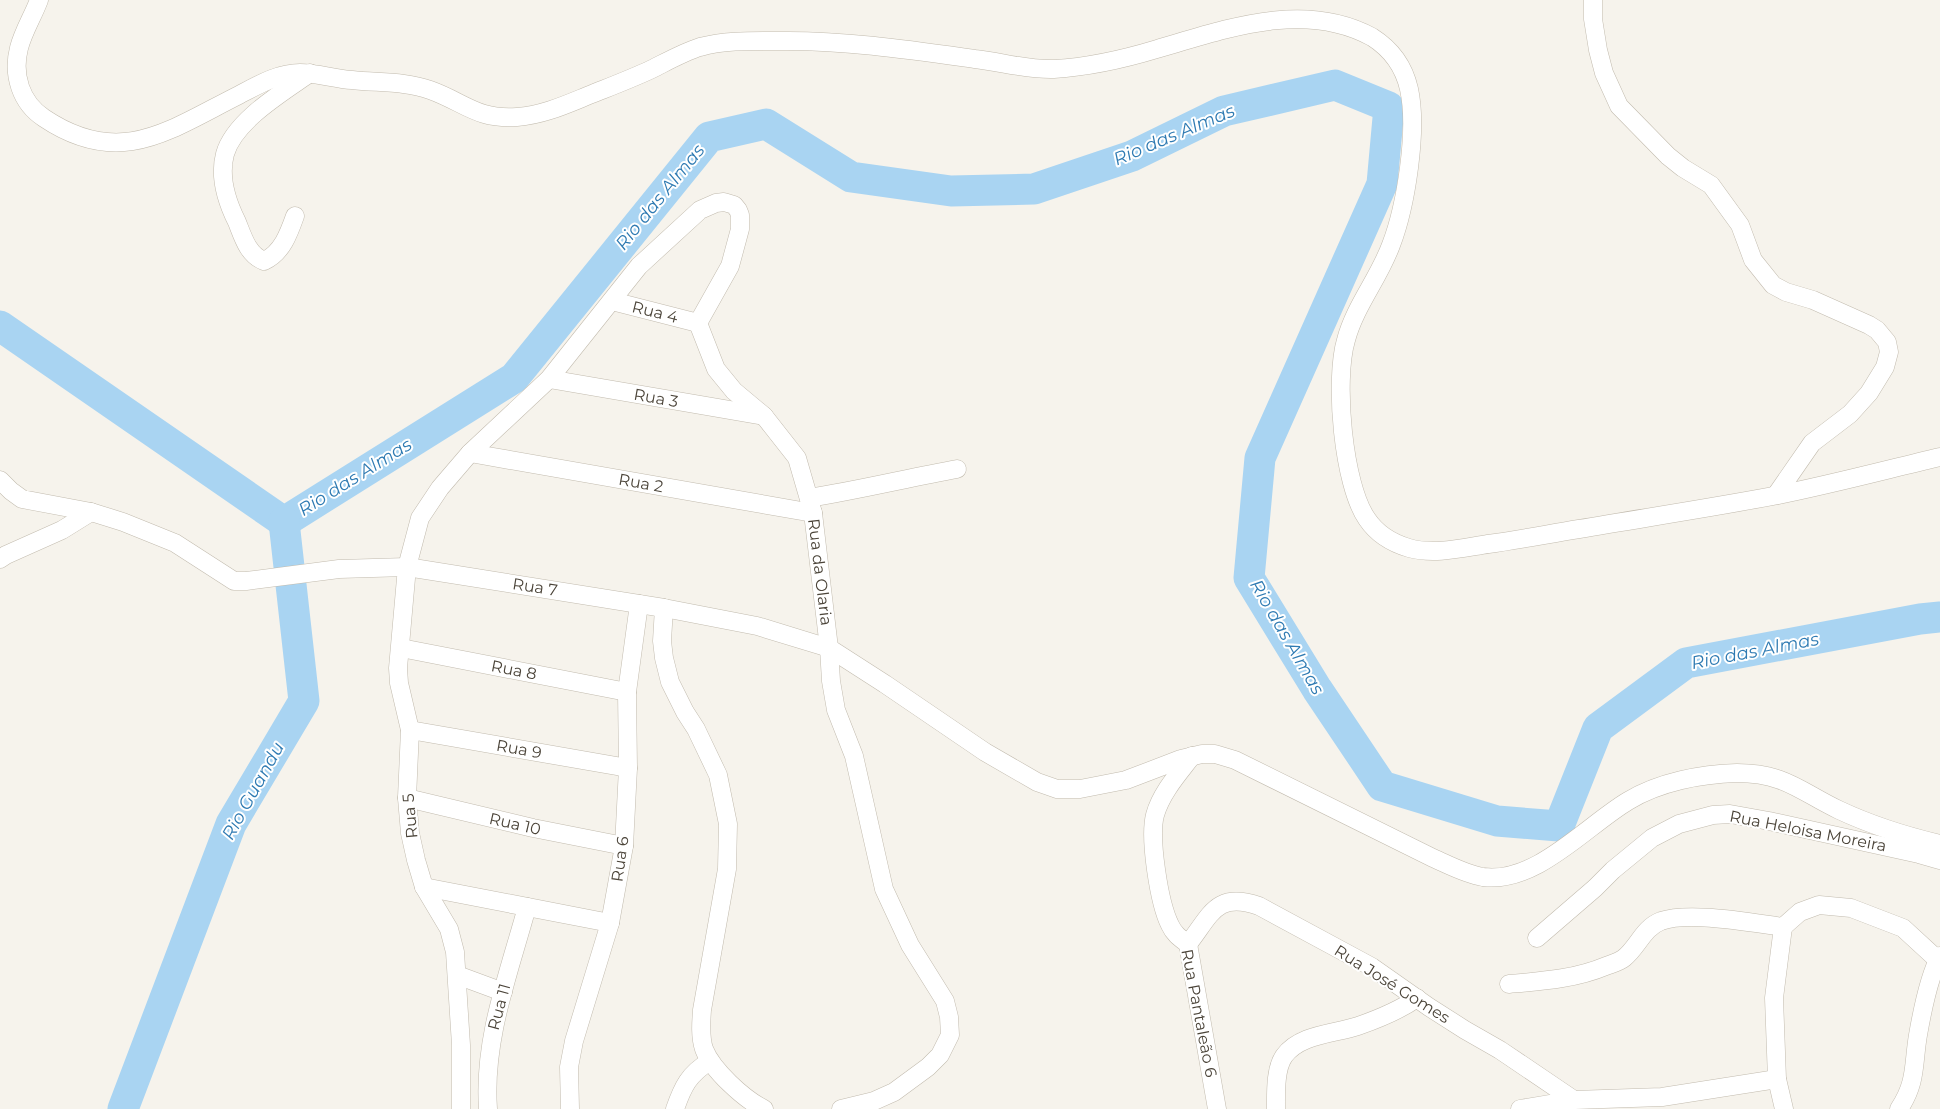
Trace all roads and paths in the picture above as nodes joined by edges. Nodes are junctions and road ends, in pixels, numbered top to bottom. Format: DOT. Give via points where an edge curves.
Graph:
graph roads {
  1 [pos="39,0"];
  2 [pos="1593,0"];
  3 [pos="310,73"];
  4 [pos="296,216"];
  5 [pos="612,301"];
  6 [pos="698,322"];
  7 [pos="549,379"];
  8 [pos="764,416"];
  9 [pos="470,453"];
  10 [pos="1940,457"];
  11 [pos="957,469"];
  12 [pos="0,480"];
  13 [pos="1776,495"];
  14 [pos="811,506"];
  15 [pos="91,512"];
  16 [pos="0,559"];
  17 [pos="407,567"];
  18 [pos="639,604"];
  19 [pos="664,608"];
  20 [pos="401,648"];
  21 [pos="829,648"];
  22 [pos="627,692"];
  23 [pos="410,730"];
  24 [pos="1192,756"];
  25 [pos="628,768"];
  26 [pos="407,798"];
  27 [pos="1940,844"];
  28 [pos="624,846"];
  29 [pos="1940,860"];
  30 [pos="424,887"];
  31 [pos="527,907"];
  32 [pos="610,923"];
  33 [pos="1783,927"];
  34 [pos="1537,938"];
  35 [pos="1188,944"];
  36 [pos="1939,959"];
  37 [pos="458,976"];
  38 [pos="1509,984"];
  39 [pos="503,992"];
  40 [pos="1417,998"];
  41 [pos="710,1061"];
  42 [pos="1777,1079"];
  43 [pos="1574,1100"];
  44 [pos="1663,1103"];
  45 [pos="461,1109"];
  46 [pos="488,1109"];
  47 [pos="570,1109"];
  48 [pos="675,1109"];
  49 [pos="764,1109"];
  50 [pos="841,1109"];
  51 [pos="1217,1109"];
  52 [pos="1276,1109"];
  53 [pos="1520,1109"];
  54 [pos="1784,1109"];
  55 [pos="1900,1109"];
  1 -- 3 [label="street" via="17,54 20,88 38,115 91,140 136,142 151,138 264,82 286,75"];
  2 -- 13 [label="street" via="1594,33 1604,72 1619,106 1668,156 1711,185 1740,225 1752,260 1773,285 1869,325 1887,342 1885,368 1869,393 1850,414 1812,443"];
  3 -- 4 [label="street" via="241,126 225,154 225,188 233,214 256,258 264,261 274,257"];
  3 -- 13 [label="street" via="428,89 488,117 520,117 548,112 693,50 733,41 844,44 1047,69 1148,52 1244,23 1289,15 1326,18 1368,34 1388,48 1402,68 1411,102 1410,151 1399,219 1391,245 1347,335 1341,360 1342,413 1351,485 1364,516 1382,537 1414,549 1445,550"];
  5 -- 6 [label="street, Rua 4"];
  5 -- 6 [label="street, Rua 5" via="639,266 700,210 724,202 734,205 741,221 730,266"];
  5 -- 7 [label="street, Rua 5"];
  6 -- 8 [label="street, Rua da Olaria" via="716,369 734,391"];
  7 -- 8 [label="street, Rua 3"];
  7 -- 9 [label="street, Rua 5"];
  8 -- 14 [label="street, Rua da Olaria" via="798,458"];
  9 -- 14 [label="street, Rua 2"];
  9 -- 17 [label="street, Rua 5" via="456,467 420,518"];
  10 -- 13 [label="street"];
  11 -- 14 [label="street, Rua 2" via="854,491"];
  12 -- 15 [label="street, Rua 7" via="22,500"];
  14 -- 21 [label="street, Rua da Olaria"];
  15 -- 16 [label="street" via="62,530"];
  15 -- 17 [label="street, Rua 7" via="175,543 234,581 331,569"];
  17 -- 18 [label="street, Rua 7"];
  17 -- 20 [label="street, Rua 5"];
  18 -- 19 [label="street, Rua 7"];
  18 -- 22 [label="street, Rua 6"];
  19 -- 21 [label="street, Rua 7" via="757,626"];
  19 -- 41 [label="street" via="663,649 670,682 718,775 728,824 727,869 701,1023 704,1048"];
  20 -- 22 [label="street, Rua 8"];
  20 -- 23 [label="street, Rua 5" via="399,684"];
  21 -- 24 [label="street, Rua 7" via="985,752 1036,782 1057,789 1080,790 1126,780"];
  21 -- 50 [label="street, Rua da Olaria" via="836,710 854,756 884,889 910,945 945,1001 950,1035 940,1054 928,1067 894,1092"];
  22 -- 25 [label="street, Rua 6"];
  23 -- 25 [label="street, Rua 9"];
  23 -- 26 [label="street, Rua 5"];
  24 -- 27 [label="street, Rua 7" via="1215,754 1235,760 1433,858 1483,877 1521,872 1566,846 1642,794 1679,781 1719,774 1779,778 1855,817"];
  24 -- 35 [label="street, Rua Pantaleão 6" via="1158,806 1154,830 1155,854 1168,923 1174,933"];
  25 -- 28 [label="street, Rua 6"];
  26 -- 28 [label="street, Rua 10"];
  26 -- 30 [label="street, Rua 5" via="410,833"];
  28 -- 32 [label="street, Rua 6"];
  29 -- 34 [label="street, Rua Heloisa Moreira" via="1769,821 1730,814 1713,815 1679,824 1652,838"];
  30 -- 31 [label="street"];
  30 -- 37 [label="street, Rua 5" via="449,929"];
  31 -- 32 [label="street"];
  31 -- 39 [label="street, Rua 11"];
  32 -- 47 [label="street, Rua 6" via="574,1041 569,1067"];
  33 -- 36 [label="street" via="1800,912 1819,905 1851,908 1903,928"];
  33 -- 38 [label="street" via="1726,919 1671,919 1647,930 1623,959 1589,973 1553,981"];
  33 -- 42 [label="street" via="1774,998"];
  35 -- 40 [label="street, Rua José Gomes" via="1216,908 1227,902 1247,902 1372,967"];
  35 -- 51 [label="street, Rua Pantaleão 6"];
  36 -- 55 [label="street" via="1918,1035 1913,1080"];
  37 -- 39 [label="street"];
  37 -- 45 [label="street, Rua 5"];
  39 -- 46 [label="street, Rua 11" via="491,1034"];
  40 -- 43 [label="street, Rua José Gomes"];
  40 -- 52 [label="street" via="1406,1006 1358,1026 1307,1039 1294,1047 1280,1065"];
  41 -- 48 [label="street" via="686,1081"];
  41 -- 49 [label="street" via="744,1095"];
  42 -- 44 [label="street"];
  42 -- 54 [label="street"];
  43 -- 44 [label="street"];
  43 -- 53 [label="street"];
}
